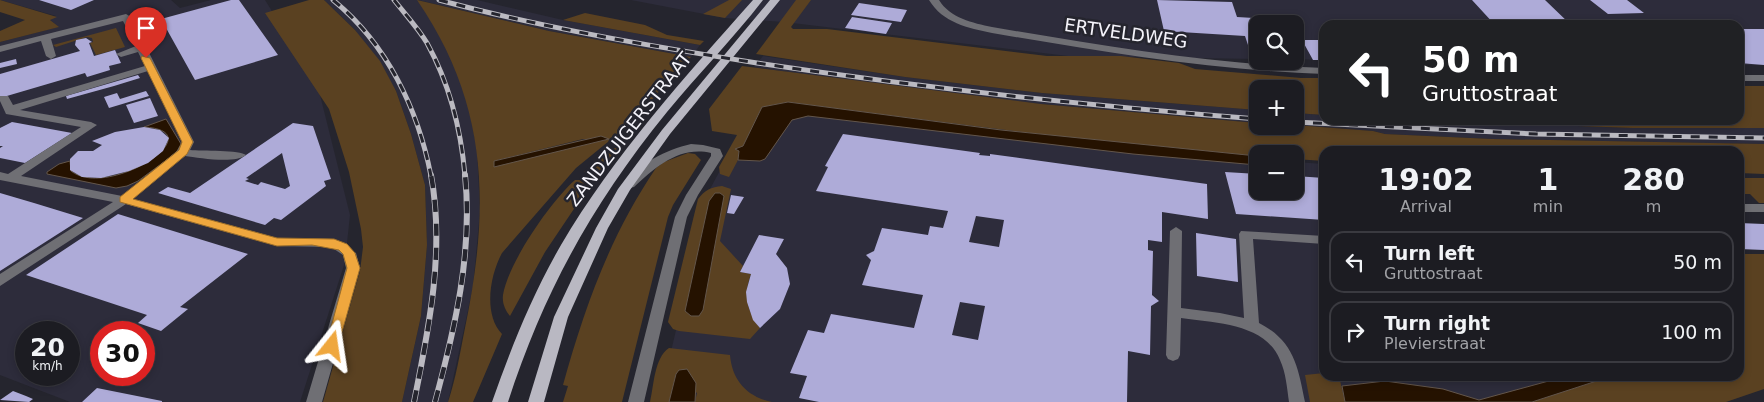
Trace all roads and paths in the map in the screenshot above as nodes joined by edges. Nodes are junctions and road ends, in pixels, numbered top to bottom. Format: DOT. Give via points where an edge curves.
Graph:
graph roads {
  1 [pos="758,0"];
  2 [pos="775,0"];
  3 [pos="934,0"];
  4 [pos="45,38"];
  5 [pos="141,48"];
  6 [pos="0,49"];
  7 [pos="122,54"];
  8 [pos="51,56"];
  9 [pos="150,67"];
  10 [pos="1319,71"];
  11 [pos="1744,78"];
  12 [pos="1764,78"];
  13 [pos="4,98"];
  14 [pos="9,110"];
  15 [pos="184,152"];
  16 [pos="240,155"];
  17 [pos="5,177"];
  18 [pos="624,189"];
  19 [pos="124,200"];
  20 [pos="1744,208"];
  21 [pos="1764,208"];
  22 [pos="1176,231"];
  23 [pos="1319,240"];
  24 [pos="0,281"];
  25 [pos="1174,312"];
  26 [pos="1252,325"];
  27 [pos="1173,356"];
  28 [pos="314,402"];
  29 [pos="500,402"];
  30 [pos="536,402"];
  31 [pos="636,402"];
  32 [pos="1296,402"];
  1 -- 29 [label="main road, ZANDZUIGERSTRAAT" via="646,131 578,226 527,327"];
  2 -- 18 [label="main road, ZANDZUIGERSTRAAT" via="666,132"];
  3 -- 10 [label="street, ERTVELDWEG" via="949,16 976,25 1111,51"];
  4 -- 5 [label="street" via="126,17"];
  4 -- 6 [label="street"];
  4 -- 8 [label="street"];
  5 -- 7 [label="street"];
  5 -- 9 [label="street"];
  9 -- 14 [label="street"];
  9 -- 15 [label="street" via="188,142"];
  11 -- 12 [label="street"];
  13 -- 14 [label="street"];
  14 -- 17 [label="street" via="91,125"];
  15 -- 16 [label="street" via="208,156"];
  15 -- 19 [label="street"];
  17 -- 19 [label="street"];
  18 -- 30 [label="main road, ZANDZUIGERSTRAAT" via="561,316"];
  18 -- 31 [label="street" via="667,154 694,147 716,151 717,156 681,217"];
  19 -- 24 [label="street"];
  19 -- 28 [label="street" via="277,242 334,243 349,253 354,268"];
  20 -- 21 [label="street"];
  22 -- 25 [label="street"];
  23 -- 26 [label="street" via="1246,234"];
  25 -- 26 [label="street"];
  25 -- 27 [label="street"];
  26 -- 32 [label="street" via="1266,332 1286,354"];
}
